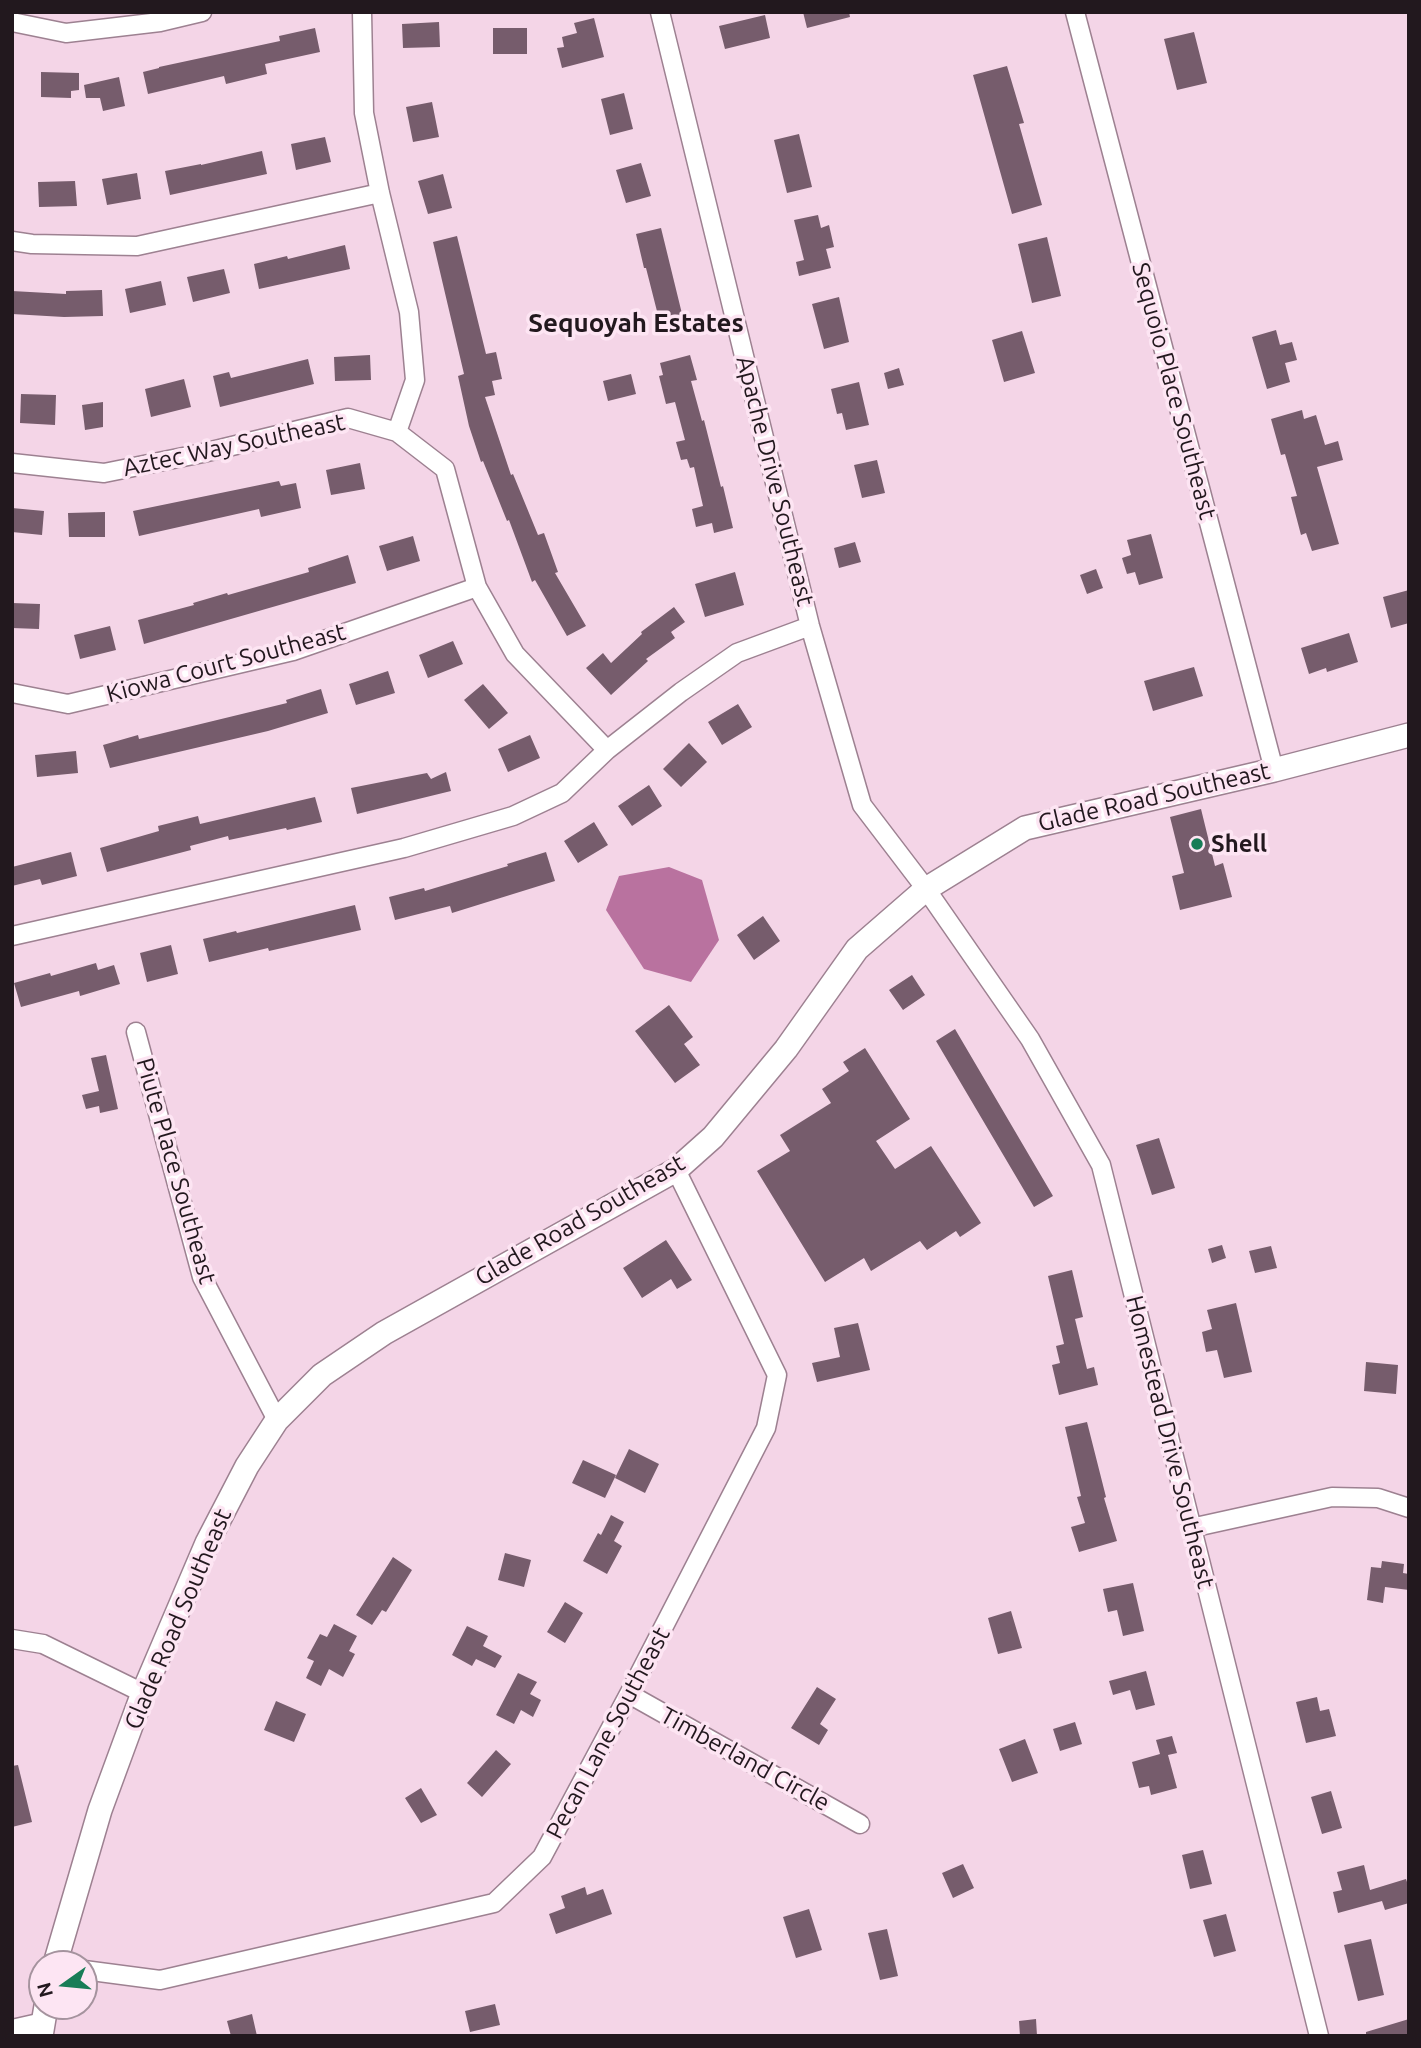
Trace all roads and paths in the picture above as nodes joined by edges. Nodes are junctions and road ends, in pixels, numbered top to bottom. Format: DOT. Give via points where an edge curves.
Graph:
graph roads {
  1 [pos="202,12"];
  2 [pos="362,12"];
  3 [pos="660,12"];
  4 [pos="1075,12"];
  5 [pos="12,22"];
  6 [pos="380,193"];
  7 [pos="12,241"];
  8 [pos="397,432"];
  9 [pos="12,463"];
  10 [pos="477,587"];
  11 [pos="810,626"];
  12 [pos="12,693"];
  13 [pos="1409,735"];
  14 [pos="607,750"];
  15 [pos="1274,770"];
  16 [pos="926,889"];
  17 [pos="12,936"];
  18 [pos="136,1032"];
  19 [pos="676,1170"];
  20 [pos="277,1420"];
  21 [pos="1409,1508"];
  22 [pos="1191,1528"];
  23 [pos="12,1639"];
  24 [pos="143,1693"];
  25 [pos="629,1695"];
  26 [pos="860,1824"];
  27 [pos="59,1950"];
  28 [pos="98,1972"];
  29 [pos="43,2021"];
  30 [pos="12,2029"];
  31 [pos="1319,2036"];
  1 -- 5 [label="street" via="66,33"];
  2 -- 6 [label="street" via="365,113"];
  3 -- 11 [label="street, Apache Drive Southeast"];
  4 -- 15 [label="street, Sequoio Place Southeast"];
  6 -- 7 [label="street" via="137,246"];
  6 -- 8 [label="street" via="409,312 415,380"];
  8 -- 9 [label="street, Aztec Way Southeast" via="348,418 104,473"];
  8 -- 10 [label="street, Aztec Way Southeast" via="445,469"];
  10 -- 12 [label="street, Kiowa Court Southeast" via="293,650 68,704"];
  10 -- 14 [label="street, Aztec Way Southeast" via="515,654"];
  11 -- 14 [label="street" via="737,653"];
  11 -- 16 [label="street, Apache Drive Southeast" via="862,805"];
  13 -- 15 [label="street, Glade Road Southeast"];
  14 -- 17 [label="street" via="562,793 513,816 404,848"];
  15 -- 16 [label="street, Glade Road Southeast" via="1025,828"];
  16 -- 19 [label="street, Glade Road Southeast" via="857,949 786,1049 713,1137"];
  16 -- 22 [label="street, Homestead Drive Southeast" via="1030,1039 1101,1165"];
  18 -- 20 [label="street, Piute Place Southeast" via="202,1277"];
  19 -- 20 [label="street, Glade Road Southeast" via="384,1333 322,1375"];
  19 -- 25 [label="street, Pecan Lane Southeast" via="777,1375 766,1428"];
  20 -- 24 [label="street, Glade Road Southeast" via="207,1543"];
  21 -- 22 [label="street" via="1378,1498 1332,1497"];
  22 -- 31 [label="street, Homestead Drive Southeast"];
  23 -- 24 [label="street" via="43,1644"];
  24 -- 27 [label="street, Glade Road Southeast" via="100,1810"];
  25 -- 26 [label="street, Timberland Circle"];
  25 -- 28 [label="street, Pecan Lane Southeast" via="542,1857 494,1903 160,1980"];
  29 -- 30 [label="street"];
}
